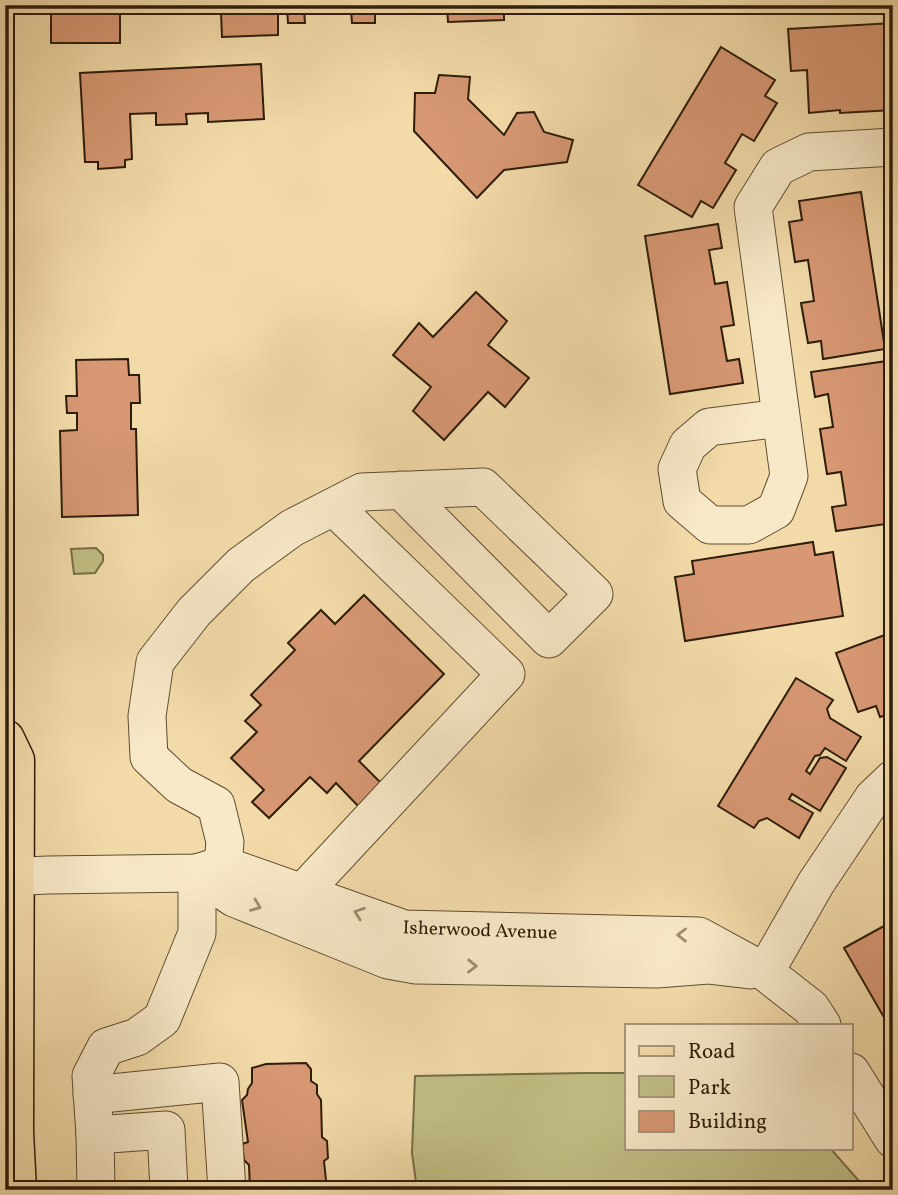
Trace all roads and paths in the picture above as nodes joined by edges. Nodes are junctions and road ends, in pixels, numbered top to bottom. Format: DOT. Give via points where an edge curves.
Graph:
graph roads {
  1 [pos="893,147"];
  2 [pos="781,418"];
  3 [pos="401,490"];
  4 [pos="334,507"];
  5 [pos="5,739"];
  6 [pos="893,779"];
  7 [pos="210,869"];
  8 [pos="10,877"];
  9 [pos="303,892"];
  10 [pos="765,972"];
  11 [pos="821,1024"];
  12 [pos="852,1074"];
  13 [pos="92,1095"];
  14 [pos="95,1135"];
  15 [pos="893,1139"];
  16 [pos="17,1190"];
  17 [pos="96,1190"];
  18 [pos="169,1190"];
  19 [pos="227,1190"];
  1 -- 2 [label="street" via="809,152 778,167 753,207"];
  3 -- 3 [label="street" via="549,639 594,594 483,487"];
  3 -- 4 [label="street" via="362,492"];
  4 -- 7 [label="street" via="292,528 241,565 194,612 155,662 147,716 149,757 179,785 216,805 225,842"];
  4 -- 9 [label="street" via="506,674"];
  5 -- 8 [label="main road" via="15,760"];
  6 -- 10 [label="street" via="873,798 816,883"];
  7 -- 8 [label="street, Isherwood Avenue"];
  7 -- 9 [label="street, Isherwood Avenue"];
  7 -- 10 [label="street, Isherwood Avenue, one-way" via="234,898 388,960 416,965 657,969 708,965"];
  7 -- 13 [label="street" via="197,933 162,1019 137,1037 106,1047 91,1076"];
  8 -- 16 [label="main road"];
  10 -- 9 [label="street, Isherwood Avenue, one-way" via="699,936 404,929"];
  10 -- 11 [label="street, Isherwood Avenue" via="811,1008"];
  12 -- 15 [label="street"];
  13 -- 14 [label="street"];
  13 -- 19 [label="street" via="220,1082"];
  14 -- 17 [label="street"];
  14 -- 18 [label="street" via="166,1130"];
}
